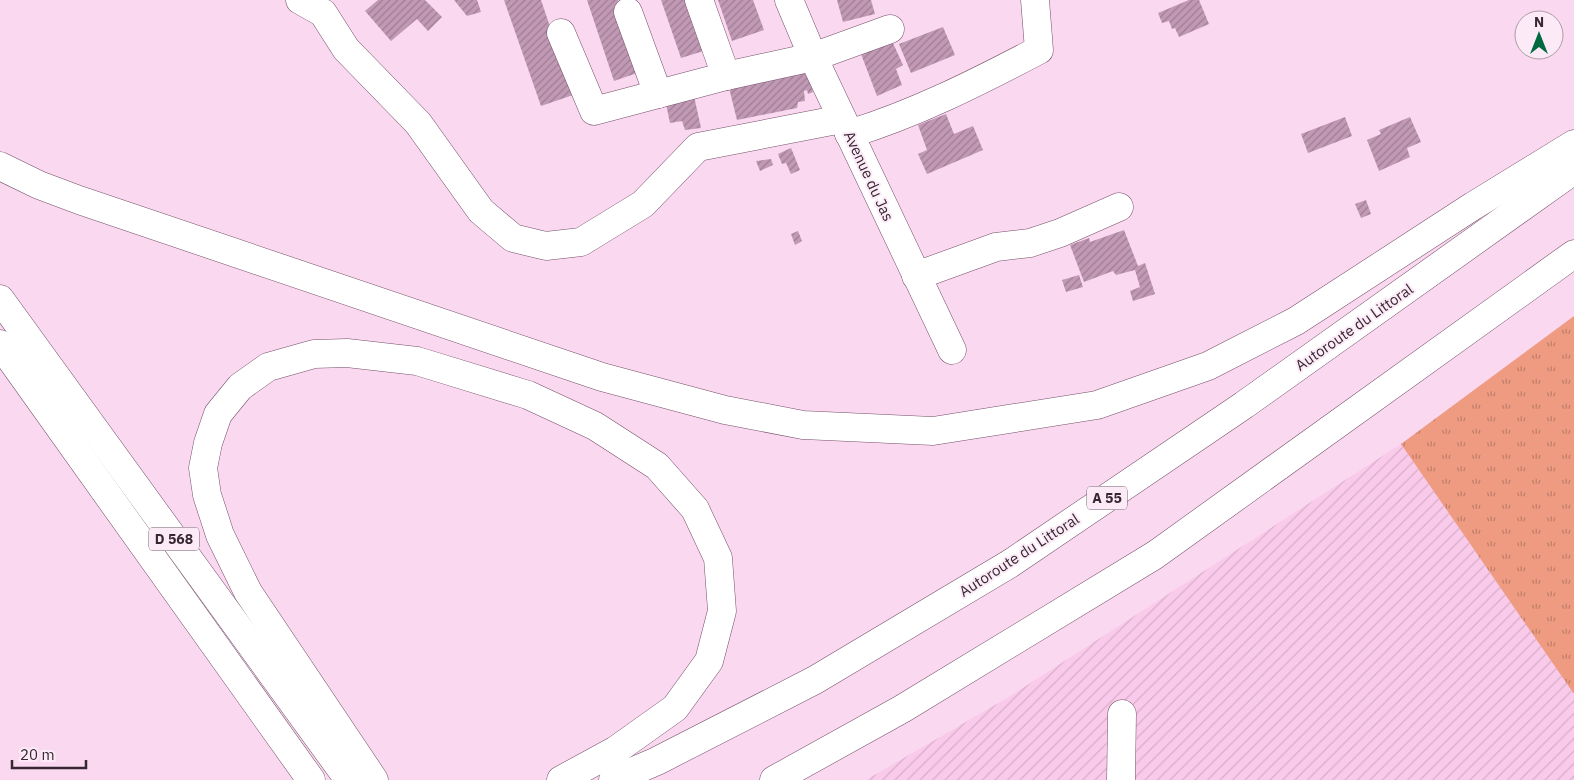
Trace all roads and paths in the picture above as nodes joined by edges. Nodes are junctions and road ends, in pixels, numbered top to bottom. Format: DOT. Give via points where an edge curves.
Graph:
graph roads {
  1 [pos="300,0"];
  2 [pos="699,0"];
  3 [pos="789,0"];
  4 [pos="1034,0"];
  5 [pos="628,12"];
  6 [pos="890,29"];
  7 [pos="561,34"];
  8 [pos="812,57"];
  9 [pos="726,76"];
  10 [pos="658,94"];
  11 [pos="846,126"];
  12 [pos="1574,144"];
  13 [pos="0,166"];
  14 [pos="1574,170"];
  15 [pos="1119,206"];
  16 [pos="1574,254"];
  17 [pos="916,276"];
  18 [pos="0,299"];
  19 [pos="0,344"];
  20 [pos="952,350"];
  21 [pos="1156,555"];
  22 [pos="1122,714"];
  23 [pos="311,780"];
  24 [pos="349,780"];
  25 [pos="374,780"];
  26 [pos="561,780"];
  27 [pos="613,780"];
  28 [pos="774,780"];
  29 [pos="806,780"];
  30 [pos="1122,780"];
  1 -- 11 [label="main road" via="323,13 346,49 418,124 481,211 513,238 546,246 581,242 643,204 698,147"];
  2 -- 9 [label="main road"];
  3 -- 8 [label="main road, Avenue du Jas"];
  4 -- 11 [label="main road" via="1039,50 974,85 869,128"];
  5 -- 10 [label="main road"];
  6 -- 8 [label="main road"];
  7 -- 10 [label="main road" via="594,111"];
  8 -- 9 [label="main road"];
  8 -- 11 [label="main road, Avenue du Jas"];
  9 -- 10 [label="main road"];
  11 -- 17 [label="main road, Avenue du Jas"];
  12 -- 13 [label="main road" via="1296,321 1208,366 1097,405 933,431 803,425 725,410 602,377 79,200"];
  14 -- 27 [label="main road, Autoroute du Littoral / A 55" via="1244,405 1011,562 815,680"];
  15 -- 17 [label="main road" via="1060,233 996,247"];
  16 -- 21 [label="main road"];
  17 -- 20 [label="main road, Avenue du Jas"];
  18 -- 24 [label="main road, D 568"];
  19 -- 23 [label="main road, D 568"];
  21 -- 28 [label="main road" via="902,709"];
  21 -- 29 [label="main road" via="954,692"];
  22 -- 30 [label="main road"];
  25 -- 26 [label="main road" via="248,592 220,535 207,495 203,468 218,414 240,387 268,367 314,354 347,353 417,361 528,395 595,426 657,466 695,509 718,558 722,611 709,661 675,708 616,750"];
}
